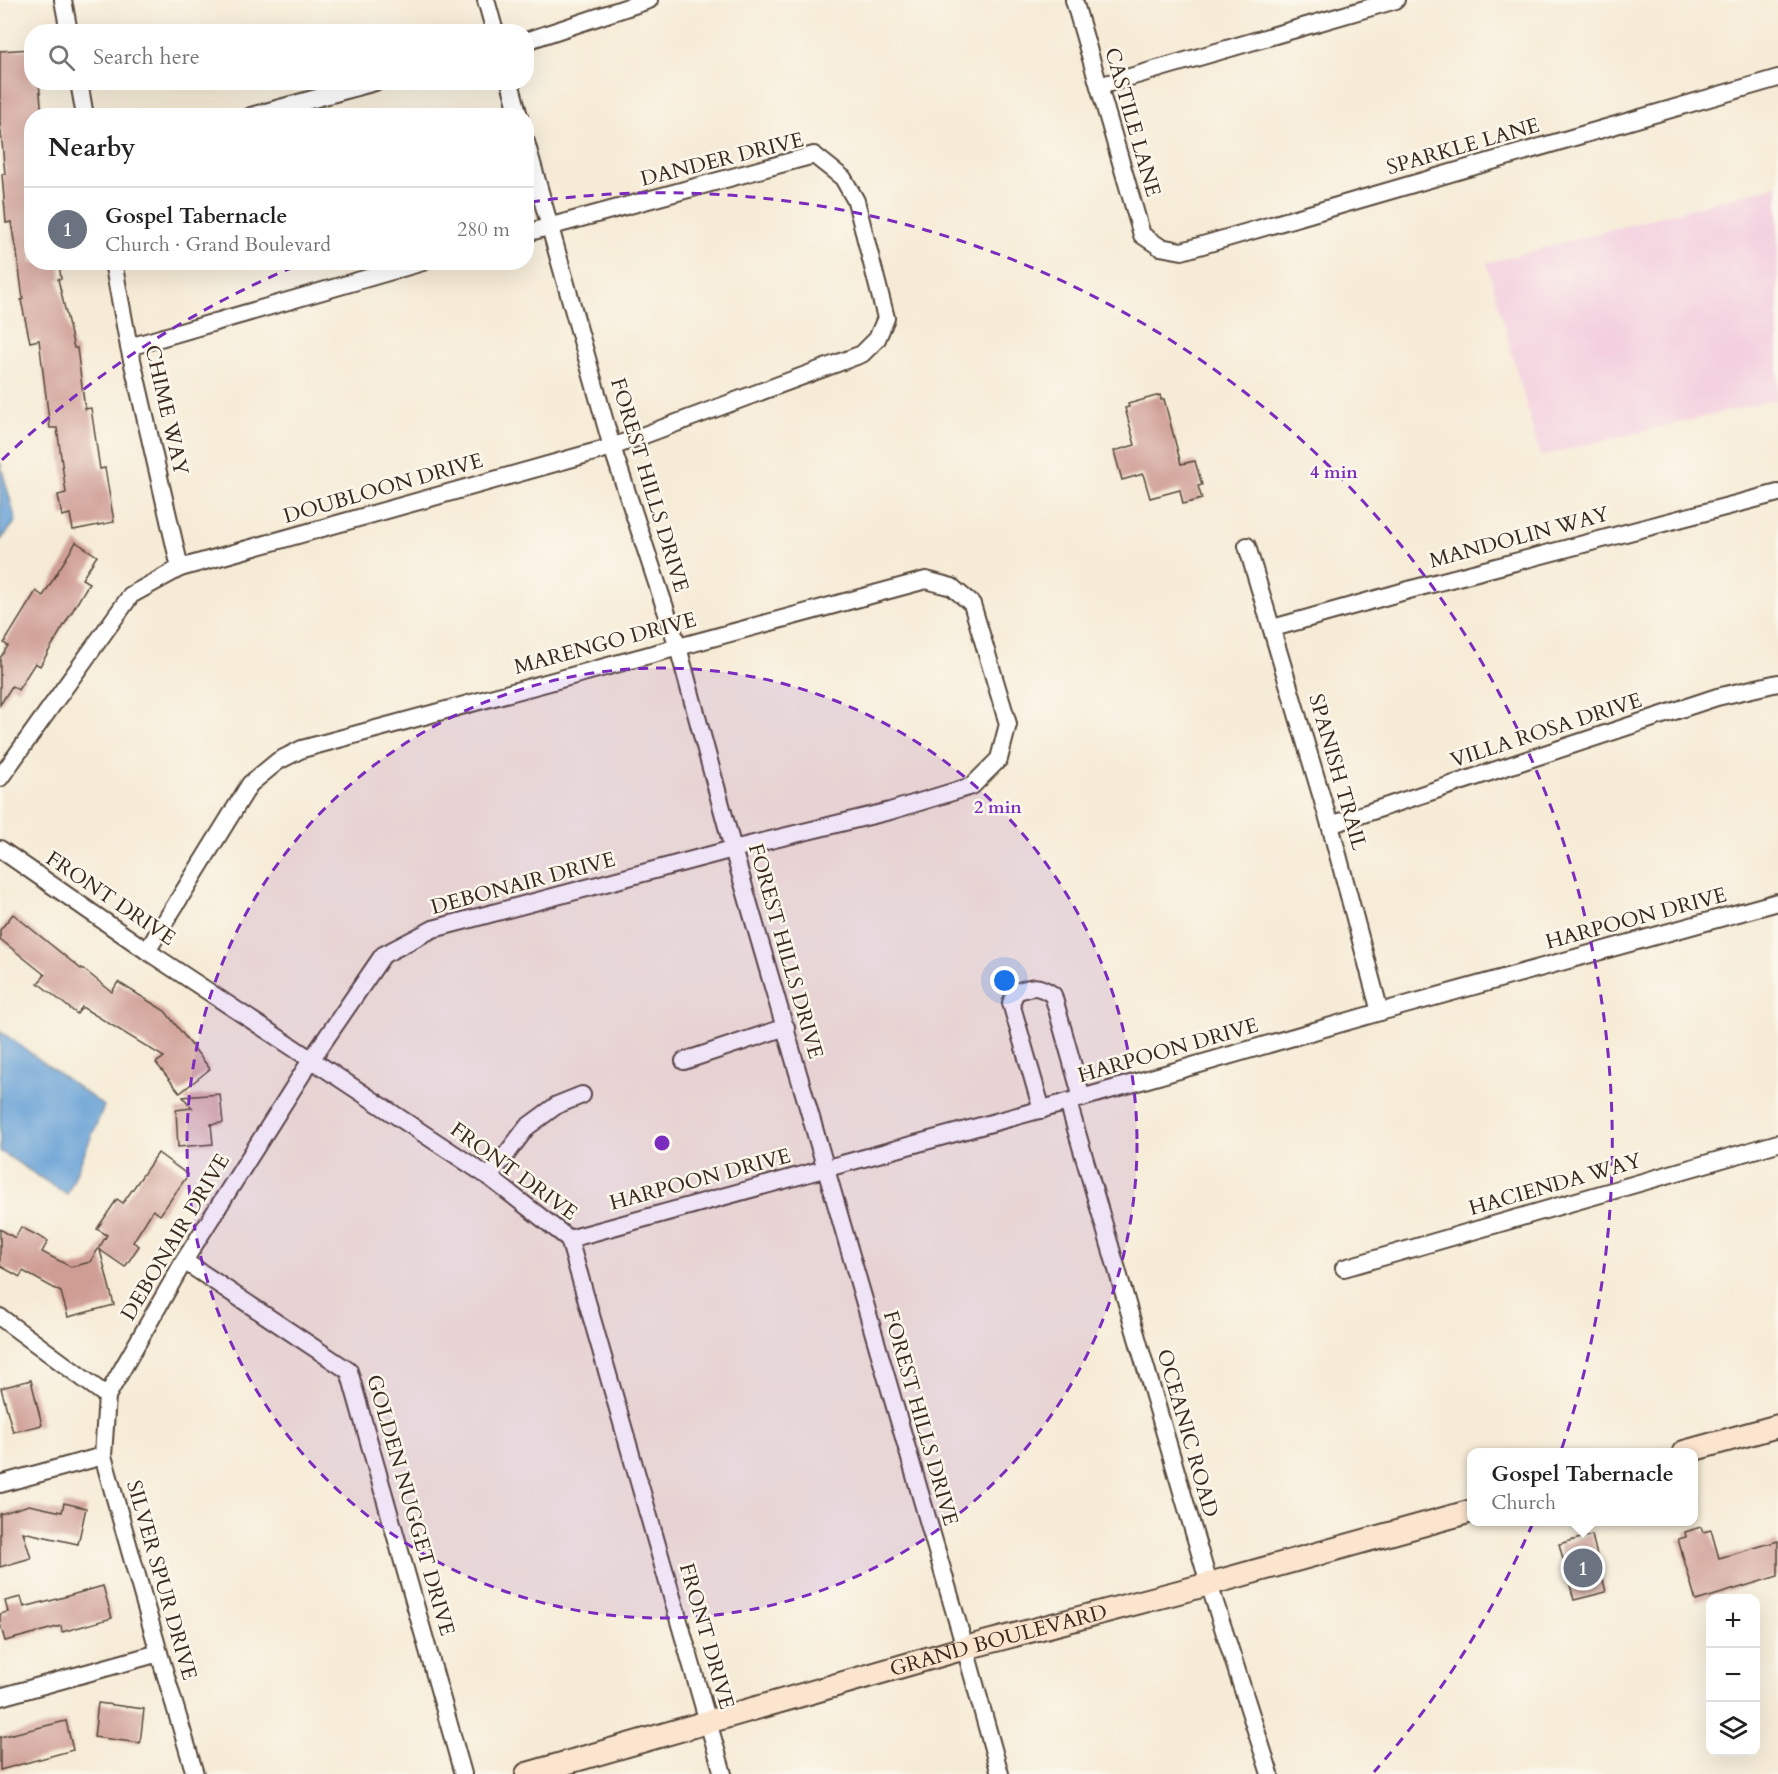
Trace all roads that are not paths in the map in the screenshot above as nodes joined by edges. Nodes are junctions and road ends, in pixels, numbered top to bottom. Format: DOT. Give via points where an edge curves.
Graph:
graph roads {
  1 [pos="63,0"];
  2 [pos="486,0"];
  3 [pos="649,0"];
  4 [pos="1074,0"];
  5 [pos="1396,0"];
  6 [pos="68,24"];
  7 [pos="493,24"];
  8 [pos="534,38"];
  9 [pos="1778,78"];
  10 [pos="1099,86"];
  11 [pos="80,90"];
  12 [pos="346,90"];
  13 [pos="512,90"];
  14 [pos="84,108"];
  15 [pos="280,108"];
  16 [pos="517,108"];
  17 [pos="534,170"];
  18 [pos="550,226"];
  19 [pos="534,231"];
  20 [pos="1160,247"];
  21 [pos="115,270"];
  22 [pos="395,270"];
  23 [pos="129,347"];
  24 [pos="862,354"];
  25 [pos="612,447"];
  26 [pos="1778,493"];
  27 [pos="1247,546"];
  28 [pos="180,568"];
  29 [pos="1273,628"];
  30 [pos="678,647"];
  31 [pos="1778,683"];
  32 [pos="0,778"];
  33 [pos="972,786"];
  34 [pos="1330,825"];
  35 [pos="0,849"];
  36 [pos="733,849"];
  37 [pos="1778,902"];
  38 [pos="147,951"];
  39 [pos="1380,1012"];
  40 [pos="786,1027"];
  41 [pos="311,1060"];
  42 [pos="684,1060"];
  43 [pos="582,1095"];
  44 [pos="1075,1100"];
  45 [pos="1042,1110"];
  46 [pos="1778,1143"];
  47 [pos="825,1168"];
  48 [pos="489,1178"];
  49 [pos="570,1239"];
  50 [pos="184,1261"];
  51 [pos="1344,1268"];
  52 [pos="0,1317"];
  53 [pos="107,1396"];
  54 [pos="1778,1426"];
  55 [pos="1698,1448"];
  56 [pos="103,1456"];
  57 [pos="0,1484"];
  58 [pos="1467,1512"];
  59 [pos="1209,1584"];
  60 [pos="965,1647"];
  61 [pos="159,1653"];
  62 [pos="0,1697"];
  63 [pos="708,1722"];
  64 [pos="195,1774"];
  65 [pos="463,1774"];
  66 [pos="527,1774"];
  67 [pos="723,1774"];
  68 [pos="1000,1774"];
  69 [pos="1270,1774"];
  1 -- 6 [label="street"];
  2 -- 7 [label="street"];
  3 -- 8 [label="street"];
  4 -- 10 [label="street, CASTILE LANE"];
  5 -- 10 [label="street"];
  9 -- 20 [label="street, SPARKLE LANE" via="1182,251"];
  10 -- 20 [label="street, CASTILE LANE" via="1142,235"];
  11 -- 14 [label="street"];
  12 -- 15 [label="street"];
  13 -- 16 [label="street"];
  17 -- 18 [label="street, FOREST HILLS DRIVE"];
  18 -- 19 [label="street, DANDER DRIVE"];
  18 -- 24 [label="street, DANDER DRIVE" via="814,155 843,178 856,201 886,318 876,339"];
  18 -- 25 [label="street, FOREST HILLS DRIVE"];
  21 -- 23 [label="street, CHIME WAY"];
  22 -- 23 [label="street"];
  23 -- 28 [label="street, CHIME WAY"];
  24 -- 25 [label="street, DOUBLOON DRIVE"];
  25 -- 28 [label="street, DOUBLOON DRIVE"];
  25 -- 30 [label="street, FOREST HILLS DRIVE"];
  26 -- 29 [label="street, MANDOLIN WAY"];
  27 -- 29 [label="street, SPANISH TRAIL"];
  28 -- 32 [label="street, DOUBLOON DRIVE" via="131,595"];
  29 -- 34 [label="street, SPANISH TRAIL"];
  30 -- 33 [label="street, MARENGO DRIVE" via="926,580 952,587 972,604 1008,724 999,759"];
  30 -- 36 [label="street, FOREST HILLS DRIVE"];
  30 -- 38 [label="street, MARENGO DRIVE" via="302,749 278,761 250,784"];
  31 -- 34 [label="street, VILLA ROSA DRIVE" via="1717,697"];
  33 -- 36 [label="street, DEBONAIR DRIVE" via="890,811"];
  34 -- 39 [label="street, SPANISH TRAIL"];
  35 -- 38 [label="street, FRONT DRIVE"];
  36 -- 40 [label="street, FOREST HILLS DRIVE"];
  36 -- 41 [label="street, DEBONAIR DRIVE" via="433,929 383,955"];
  37 -- 39 [label="street, HARPOON DRIVE"];
  38 -- 41 [label="street, FRONT DRIVE"];
  39 -- 44 [label="street, HARPOON DRIVE"];
  40 -- 42 [label="street"];
  40 -- 47 [label="street, FOREST HILLS DRIVE"];
  41 -- 48 [label="street, FRONT DRIVE"];
  41 -- 50 [label="street, DEBONAIR DRIVE"];
  43 -- 48 [label="street" via="557,1105 527,1127"];
  44 -- 45 [label="street, HARPOON DRIVE"];
  44 -- 45 [label="street, OCEANIC ROAD" via="1053,994 1042,987 1030,987 1016,992 1011,1003"];
  44 -- 59 [label="street, OCEANIC ROAD"];
  45 -- 47 [label="street, HARPOON DRIVE"];
  46 -- 51 [label="street, HACIENDA WAY"];
  47 -- 49 [label="street, HARPOON DRIVE"];
  47 -- 60 [label="street, FOREST HILLS DRIVE"];
  48 -- 49 [label="street, FRONT DRIVE"];
  49 -- 63 [label="street, FRONT DRIVE"];
  50 -- 53 [label="street, DEBONAIR DRIVE"];
  50 -- 65 [label="street, GOLDEN NUGGET DRIVE" via="350,1371"];
  52 -- 53 [label="street"];
  53 -- 56 [label="street, SILVER SPUR DRIVE"];
  54 -- 55 [label="street"];
  56 -- 57 [label="street"];
  56 -- 61 [label="street, SILVER SPUR DRIVE"];
  58 -- 59 [label="street, GRAND BOULEVARD"];
  59 -- 60 [label="street, GRAND BOULEVARD"];
  59 -- 69 [label="street, OCEANIC ROAD"];
  60 -- 63 [label="street, GRAND BOULEVARD"];
  60 -- 68 [label="street, FOREST HILLS DRIVE"];
  61 -- 62 [label="street"];
  61 -- 64 [label="street, SILVER SPUR DRIVE"];
  63 -- 66 [label="street, GRAND BOULEVARD"];
  63 -- 67 [label="street, FRONT DRIVE"];
}
